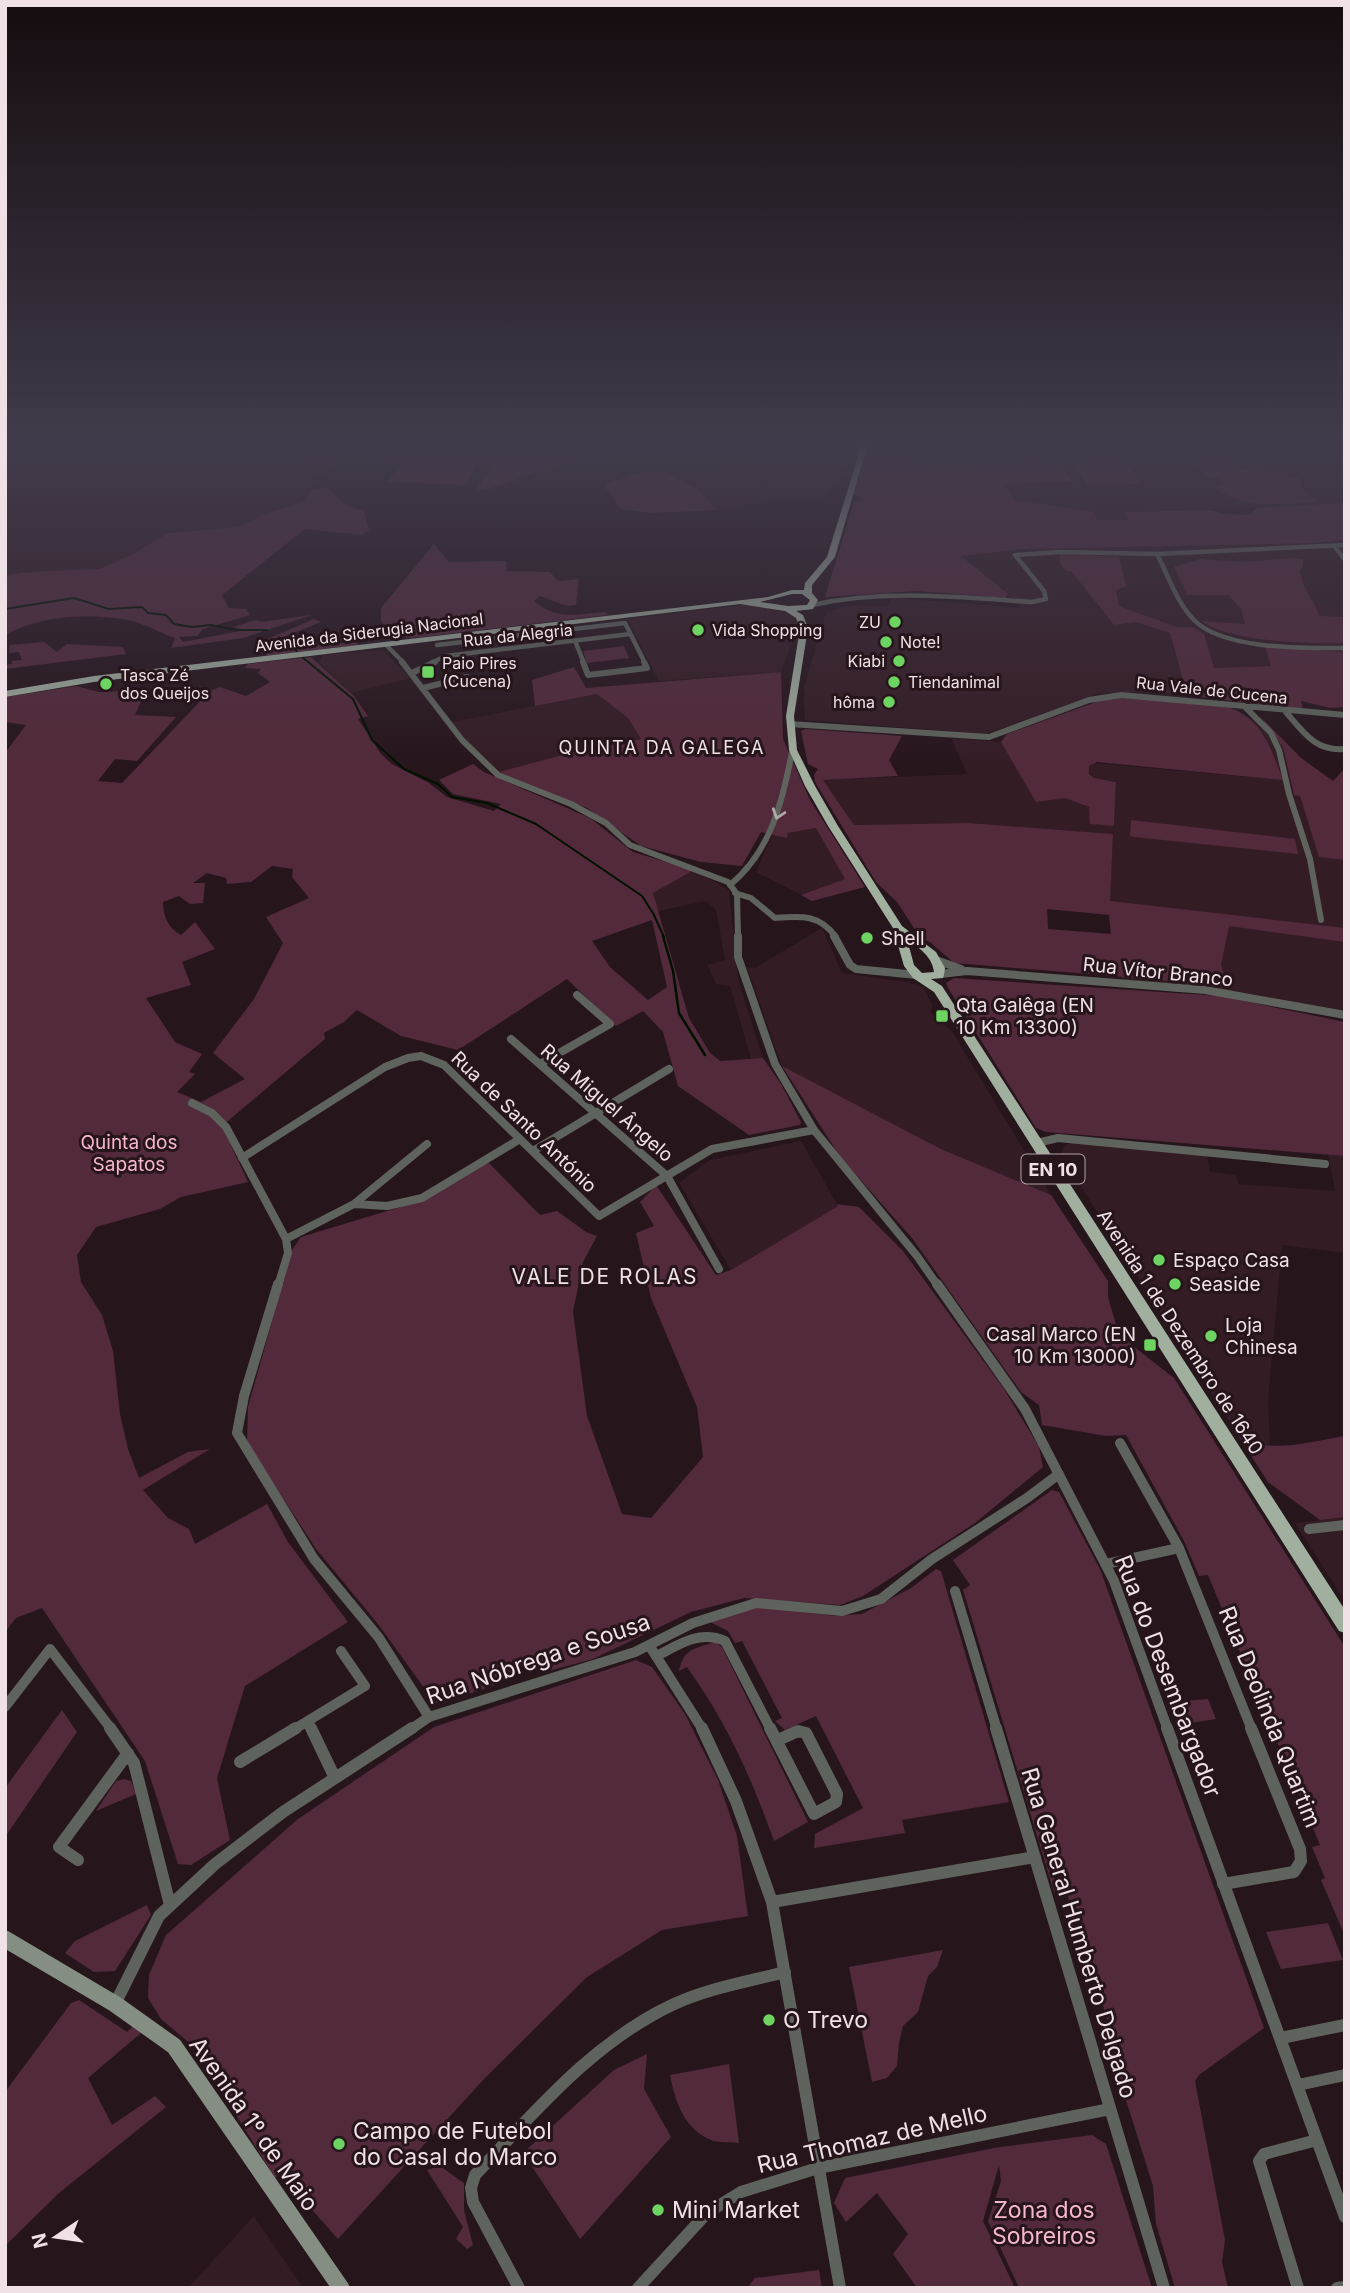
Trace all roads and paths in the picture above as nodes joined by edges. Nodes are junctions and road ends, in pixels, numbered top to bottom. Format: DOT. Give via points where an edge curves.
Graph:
graph roads {
  1 [pos="830,554"];
  2 [pos="830,554"];
  3 [pos="1030,554"];
  4 [pos="1157,554"];
  5 [pos="781,594"];
  6 [pos="810,601"];
  7 [pos="740,602"];
  8 [pos="784,608"];
  9 [pos="630,634"];
  10 [pos="486,639"];
  11 [pos="575,641"];
  12 [pos="386,645"];
  13 [pos="437,645"];
  14 [pos="1345,648"];
  15 [pos="490,650"];
  16 [pos="797,667"];
  17 [pos="412,673"];
  18 [pos="467,677"];
  19 [pos="423,688"];
  20 [pos="5,694"];
  21 [pos="1244,706"];
  22 [pos="1286,712"];
  23 [pos="1345,716"];
  24 [pos="790,724"];
  25 [pos="793,748"];
  26 [pos="1345,749"];
  27 [pos="730,885"];
  28 [pos="735,893"];
  29 [pos="1321,920"];
  30 [pos="898,928"];
  31 [pos="932,956"];
  32 [pos="906,957"];
  33 [pos="890,971"];
  34 [pos="967,971"];
  35 [pos="939,975"];
  36 [pos="918,976"];
  37 [pos="938,989"];
  38 [pos="577,995"];
  39 [pos="1345,1015"];
  40 [pos="511,1039"];
  41 [pos="540,1064"];
  42 [pos="668,1069"];
  43 [pos="192,1103"];
  44 [pos="596,1113"];
  45 [pos="814,1130"];
  46 [pos="520,1139"];
  47 [pos="1037,1143"];
  48 [pos="427,1144"];
  49 [pos="533,1152"];
  50 [pos="243,1158"];
  51 [pos="1325,1164"];
  52 [pos="667,1176"];
  53 [pos="354,1204"];
  54 [pos="286,1238"];
  55 [pos="719,1269"];
  56 [pos="1120,1443"];
  57 [pos="1059,1474"];
  58 [pos="1345,1525"];
  59 [pos="1309,1529"];
  60 [pos="1179,1548"];
  61 [pos="1106,1564"];
  62 [pos="955,1591"];
  63 [pos="1345,1625"];
  64 [pos="649,1646"];
  65 [pos="341,1651"];
  66 [pos="657,1656"];
  67 [pos="5,1707"];
  68 [pos="429,1717"];
  69 [pos="308,1721"];
  70 [pos="778,1740"];
  71 [pos="128,1753"];
  72 [pos="240,1762"];
  73 [pos="335,1778"];
  74 [pos="1035,1857"];
  75 [pos="78,1860"];
  76 [pos="1223,1884"];
  77 [pos="772,1902"];
  78 [pos="170,1905"];
  79 [pos="5,1939"];
  80 [pos="785,1972"];
  81 [pos="115,2004"];
  82 [pos="1345,2025"];
  83 [pos="1281,2038"];
  84 [pos="1345,2075"];
  85 [pos="1298,2085"];
  86 [pos="1110,2109"];
  87 [pos="1318,2140"];
  88 [pos="818,2168"];
  89 [pos="1345,2217"];
  90 [pos="1345,2287"];
  91 [pos="341,2288"];
  92 [pos="519,2288"];
  93 [pos="638,2288"];
  94 [pos="840,2288"];
  95 [pos="1164,2288"];
  96 [pos="1298,2288"];
  97 [pos="1337,2288"];
  1 -- 5 [label="main road" via="803,581"];
  2 -- 6 [label="main road" via="808,585"];
  3 -- 6 [label="street" via="1015,555 1047,596 1039,602 922,595"];
  4 -- 14 [label="street" via="1193,619 1217,635"];
  5 -- 6 [label="main road"];
  5 -- 7 [label="main road, Avenida da Siderugia Nacional"];
  5 -- 8 [label="main road" via="776,601"];
  6 -- 8 [label="main road" via="799,610"];
  6 -- 16 [label="main road" via="809,635"];
  7 -- 8 [label="main road"];
  7 -- 12 [label="main road, Avenida da Siderugia Nacional"];
  8 -- 16 [label="main road" via="800,617 804,628"];
  9 -- 10 [label="street" via="625,623"];
  9 -- 11 [label="street, Rua da Alegria"];
  9 -- 11 [label="street" via="646,668 588,675"];
  10 -- 13 [label="street"];
  10 -- 15 [label="street"];
  11 -- 15 [label="street, Rua da Alegria"];
  12 -- 17 [label="street"];
  12 -- 20 [label="main road, Avenida da Siderugia Nacional" via="94,679"];
  15 -- 17 [label="street, Rua da Alegria" via="441,657"];
  16 -- 24 [label="main road"];
  17 -- 19 [label="street"];
  18 -- 19 [label="street"];
  19 -- 27 [label="street" via="478,758 498,775 571,804 606,823 630,845"];
  21 -- 22 [label="street, Rua Vale de Cucena"];
  21 -- 24 [label="street, Rua Vale de Cucena" via="1106,696 989,737"];
  21 -- 29 [label="street" via="1271,733 1279,750 1310,859"];
  22 -- 23 [label="street, Rua Vale de Cucena"];
  22 -- 26 [label="street" via="1320,748"];
  24 -- 25 [label="main road"];
  25 -- 27 [label="street, one-way" via="787,785 765,845 744,876"];
  25 -- 30 [label="main road" via="833,826"];
  27 -- 28 [label="street"];
  28 -- 33 [label="street" via="753,899 775,918 805,916 824,921 854,969"];
  28 -- 45 [label="street, Rua do Desembargador" via="738,957 775,1064"];
  30 -- 31 [label="main road"];
  30 -- 32 [label="main road"];
  31 -- 32 [label="main road" via="914,950"];
  31 -- 34 [label="street, Rua Vítor Branco"];
  31 -- 35 [label="main road"];
  32 -- 33 [label="street"];
  32 -- 36 [label="main road"];
  33 -- 36 [label="street"];
  34 -- 35 [label="street, Rua Vítor Branco"];
  34 -- 39 [label="street, Rua Vítor Branco" via="1205,990"];
  35 -- 36 [label="main road"];
  35 -- 37 [label="main road"];
  36 -- 37 [label="main road, Avenida 1 de Dezembro de 1640"];
  37 -- 47 [label="main road, Avenida 1 de Dezembro de 1640 / EN 10"];
  38 -- 41 [label="street" via="610,1024"];
  40 -- 41 [label="street, Rua Miguel Ângelo"];
  41 -- 44 [label="street, Rua Miguel Ângelo"];
  42 -- 44 [label="street"];
  43 -- 50 [label="street" via="212,1112 226,1127"];
  44 -- 49 [label="street"];
  44 -- 52 [label="street, Rua Miguel Ângelo"];
  45 -- 52 [label="street" via="712,1149"];
  45 -- 57 [label="street, Rua do Desembargador" via="924,1267 1025,1409"];
  46 -- 49 [label="street, Rua de Santo António"];
  46 -- 50 [label="street, Rua de Santo António" via="444,1065 431,1056 411,1056 385,1067"];
  46 -- 53 [label="street" via="422,1198 387,1206"];
  47 -- 51 [label="street" via="1058,1138"];
  47 -- 63 [label="main road, Avenida 1 de Dezembro de 1640 / EN 10"];
  48 -- 53 [label="street"];
  49 -- 52 [label="street, Rua de Santo António" via="599,1216"];
  50 -- 54 [label="street"];
  52 -- 55 [label="street, Rua Miguel Ângelo"];
  53 -- 54 [label="street"];
  54 -- 68 [label="street" via="288,1253 237,1433 314,1559 379,1638"];
  56 -- 60 [label="street, Rua Deolinda Quartim"];
  57 -- 61 [label="street, Rua do Desembargador"];
  57 -- 64 [label="street, Rua Nóbrega e Sousa" via="881,1599 842,1611 756,1603 693,1623"];
  58 -- 59 [label="street"];
  60 -- 61 [label="street"];
  60 -- 76 [label="street, Rua Deolinda Quartim" via="1301,1853 1294,1872"];
  61 -- 76 [label="street, Rua do Desembargador"];
  62 -- 74 [label="street, Rua General Humberto Delgado"];
  64 -- 66 [label="street"];
  64 -- 68 [label="street, Rua Nóbrega e Sousa"];
  65 -- 69 [label="street" via="365,1686"];
  66 -- 70 [label="street" via="701,1636 723,1639"];
  66 -- 77 [label="street" via="719,1759"];
  67 -- 71 [label="street" via="51,1649"];
  68 -- 73 [label="street, Rua Nóbrega e Sousa"];
  69 -- 72 [label="street"];
  69 -- 73 [label="street"];
  70 -- 70 [label="street" via="814,1814 836,1802 838,1794 807,1734 798,1731"];
  71 -- 75 [label="street" via="59,1847"];
  71 -- 78 [label="street"];
  73 -- 78 [label="street, Rua Nóbrega e Sousa" via="215,1864"];
  74 -- 77 [label="street"];
  74 -- 86 [label="street, Rua General Humberto Delgado"];
  76 -- 83 [label="street, Rua do Desembargador"];
  77 -- 80 [label="street"];
  78 -- 81 [label="street, Rua Nóbrega e Sousa" via="159,1916"];
  79 -- 81 [label="street, Avenida 1º de Maio"];
  80 -- 88 [label="street"];
  80 -- 92 [label="street" via="673,2004 611,2040 571,2073 475,2175 473,2202"];
  81 -- 91 [label="street, Avenida 1º de Maio" via="174,2046"];
  82 -- 83 [label="street"];
  83 -- 85 [label="street, Rua do Desembargador"];
  84 -- 85 [label="street"];
  85 -- 87 [label="street, Rua do Desembargador"];
  86 -- 88 [label="street, Rua Thomaz de Mello"];
  86 -- 95 [label="street, Rua General Humberto Delgado"];
  87 -- 89 [label="street, Rua do Desembargador"];
  87 -- 96 [label="street" via="1264,2154 1259,2161"];
  88 -- 93 [label="street, Rua Thomaz de Mello" via="749,2189 718,2204"];
  88 -- 94 [label="street"];
  90 -- 97 [label="street"];
}
